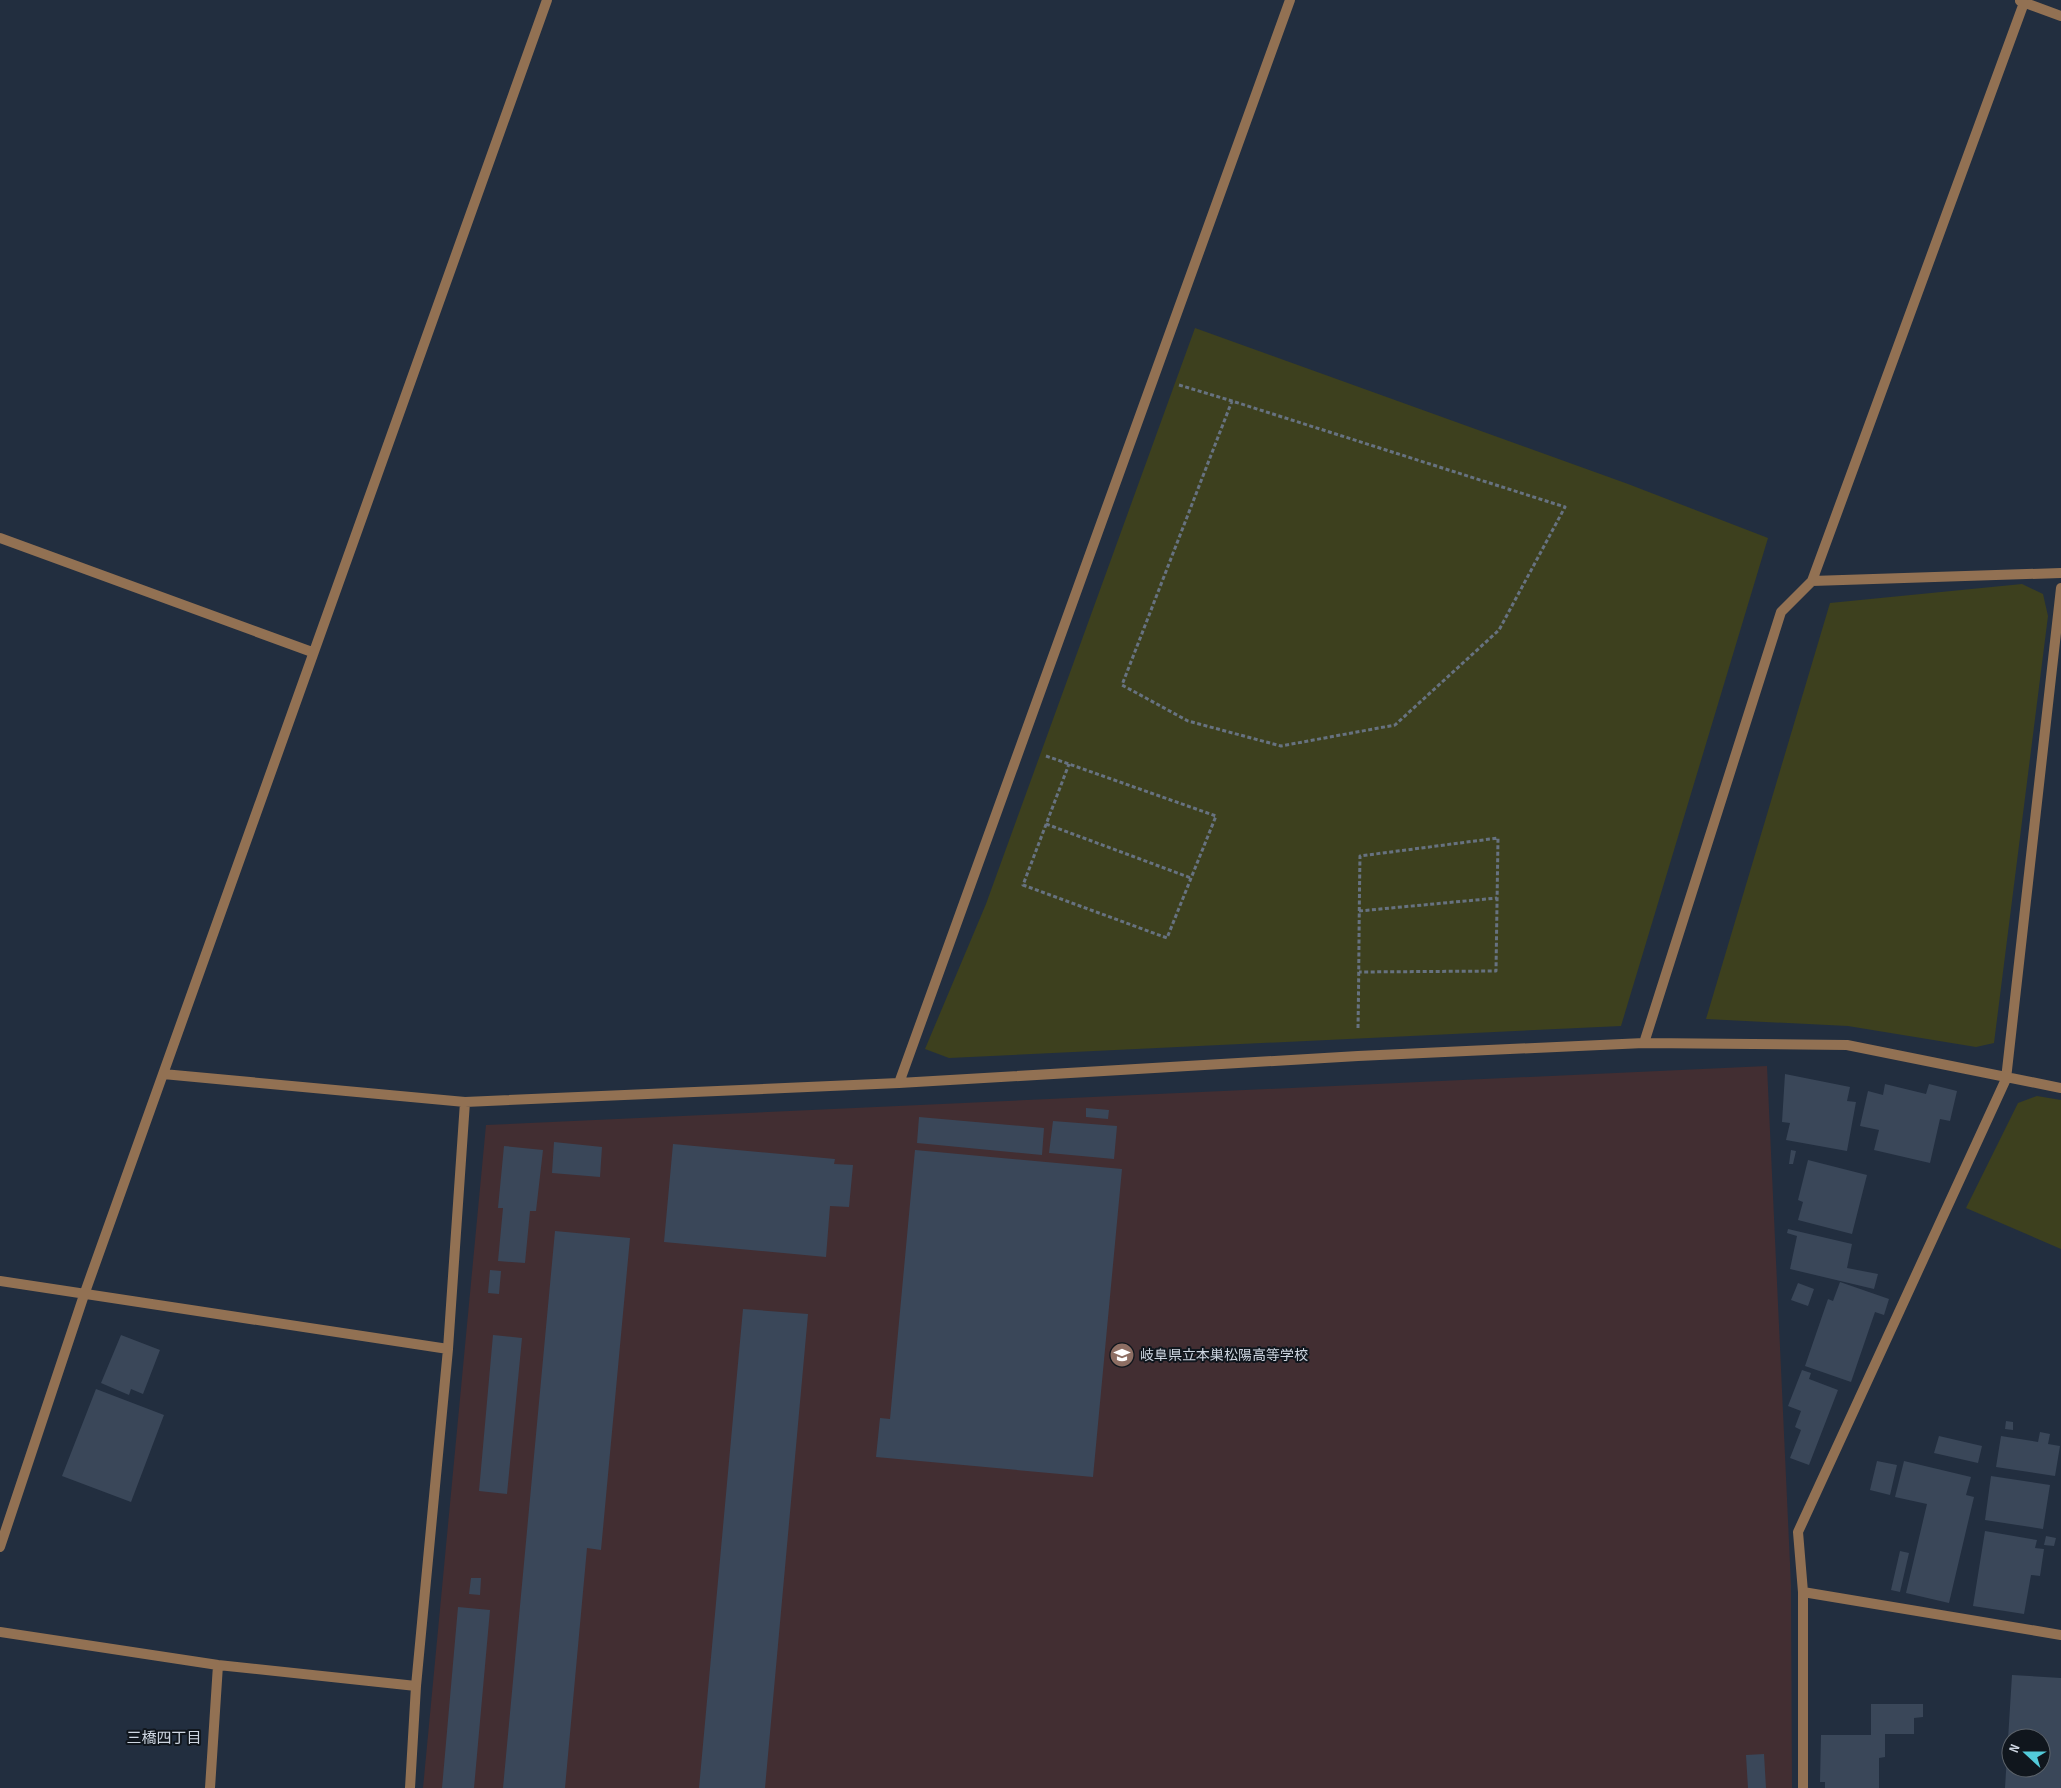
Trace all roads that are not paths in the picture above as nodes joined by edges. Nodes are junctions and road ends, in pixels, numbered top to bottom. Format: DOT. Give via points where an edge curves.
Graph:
graph roads {
  1 [pos="546,0"];
  2 [pos="1290,0"];
  3 [pos="2022,1"];
  4 [pos="2061,16"];
  5 [pos="0,538"];
  6 [pos="2061,573"];
  7 [pos="1812,581"];
  8 [pos="2061,588"];
  9 [pos="312,652"];
  10 [pos="1644,1042"];
  11 [pos="163,1074"];
  12 [pos="2006,1079"];
  13 [pos="899,1083"];
  14 [pos="2061,1088"];
  15 [pos="465,1102"];
  16 [pos="0,1281"];
  17 [pos="84,1295"];
  18 [pos="448,1349"];
  19 [pos="0,1548"];
  20 [pos="1803,1592"];
  21 [pos="0,1632"];
  22 [pos="2061,1635"];
  23 [pos="218,1665"];
  24 [pos="416,1686"];
  25 [pos="210,1788"];
  26 [pos="410,1788"];
  27 [pos="1803,1788"];
  1 -- 9 [label="street"];
  2 -- 13 [label="street"];
  3 -- 4 [label="street"];
  3 -- 7 [label="street"];
  5 -- 9 [label="street"];
  6 -- 7 [label="street"];
  7 -- 10 [label="street" via="1781,612"];
  8 -- 12 [label="street"];
  9 -- 11 [label="street"];
  10 -- 12 [label="street" via="1847,1045"];
  10 -- 13 [label="street"];
  11 -- 15 [label="street"];
  11 -- 17 [label="street"];
  12 -- 14 [label="street"];
  12 -- 20 [label="street" via="1798,1532"];
  13 -- 15 [label="street"];
  15 -- 18 [label="street"];
  16 -- 17 [label="street"];
  17 -- 18 [label="street"];
  17 -- 19 [label="street"];
  18 -- 24 [label="street"];
  20 -- 22 [label="street"];
  20 -- 27 [label="street"];
  21 -- 23 [label="street"];
  23 -- 24 [label="street"];
  23 -- 25 [label="street"];
  24 -- 26 [label="street"];
}
